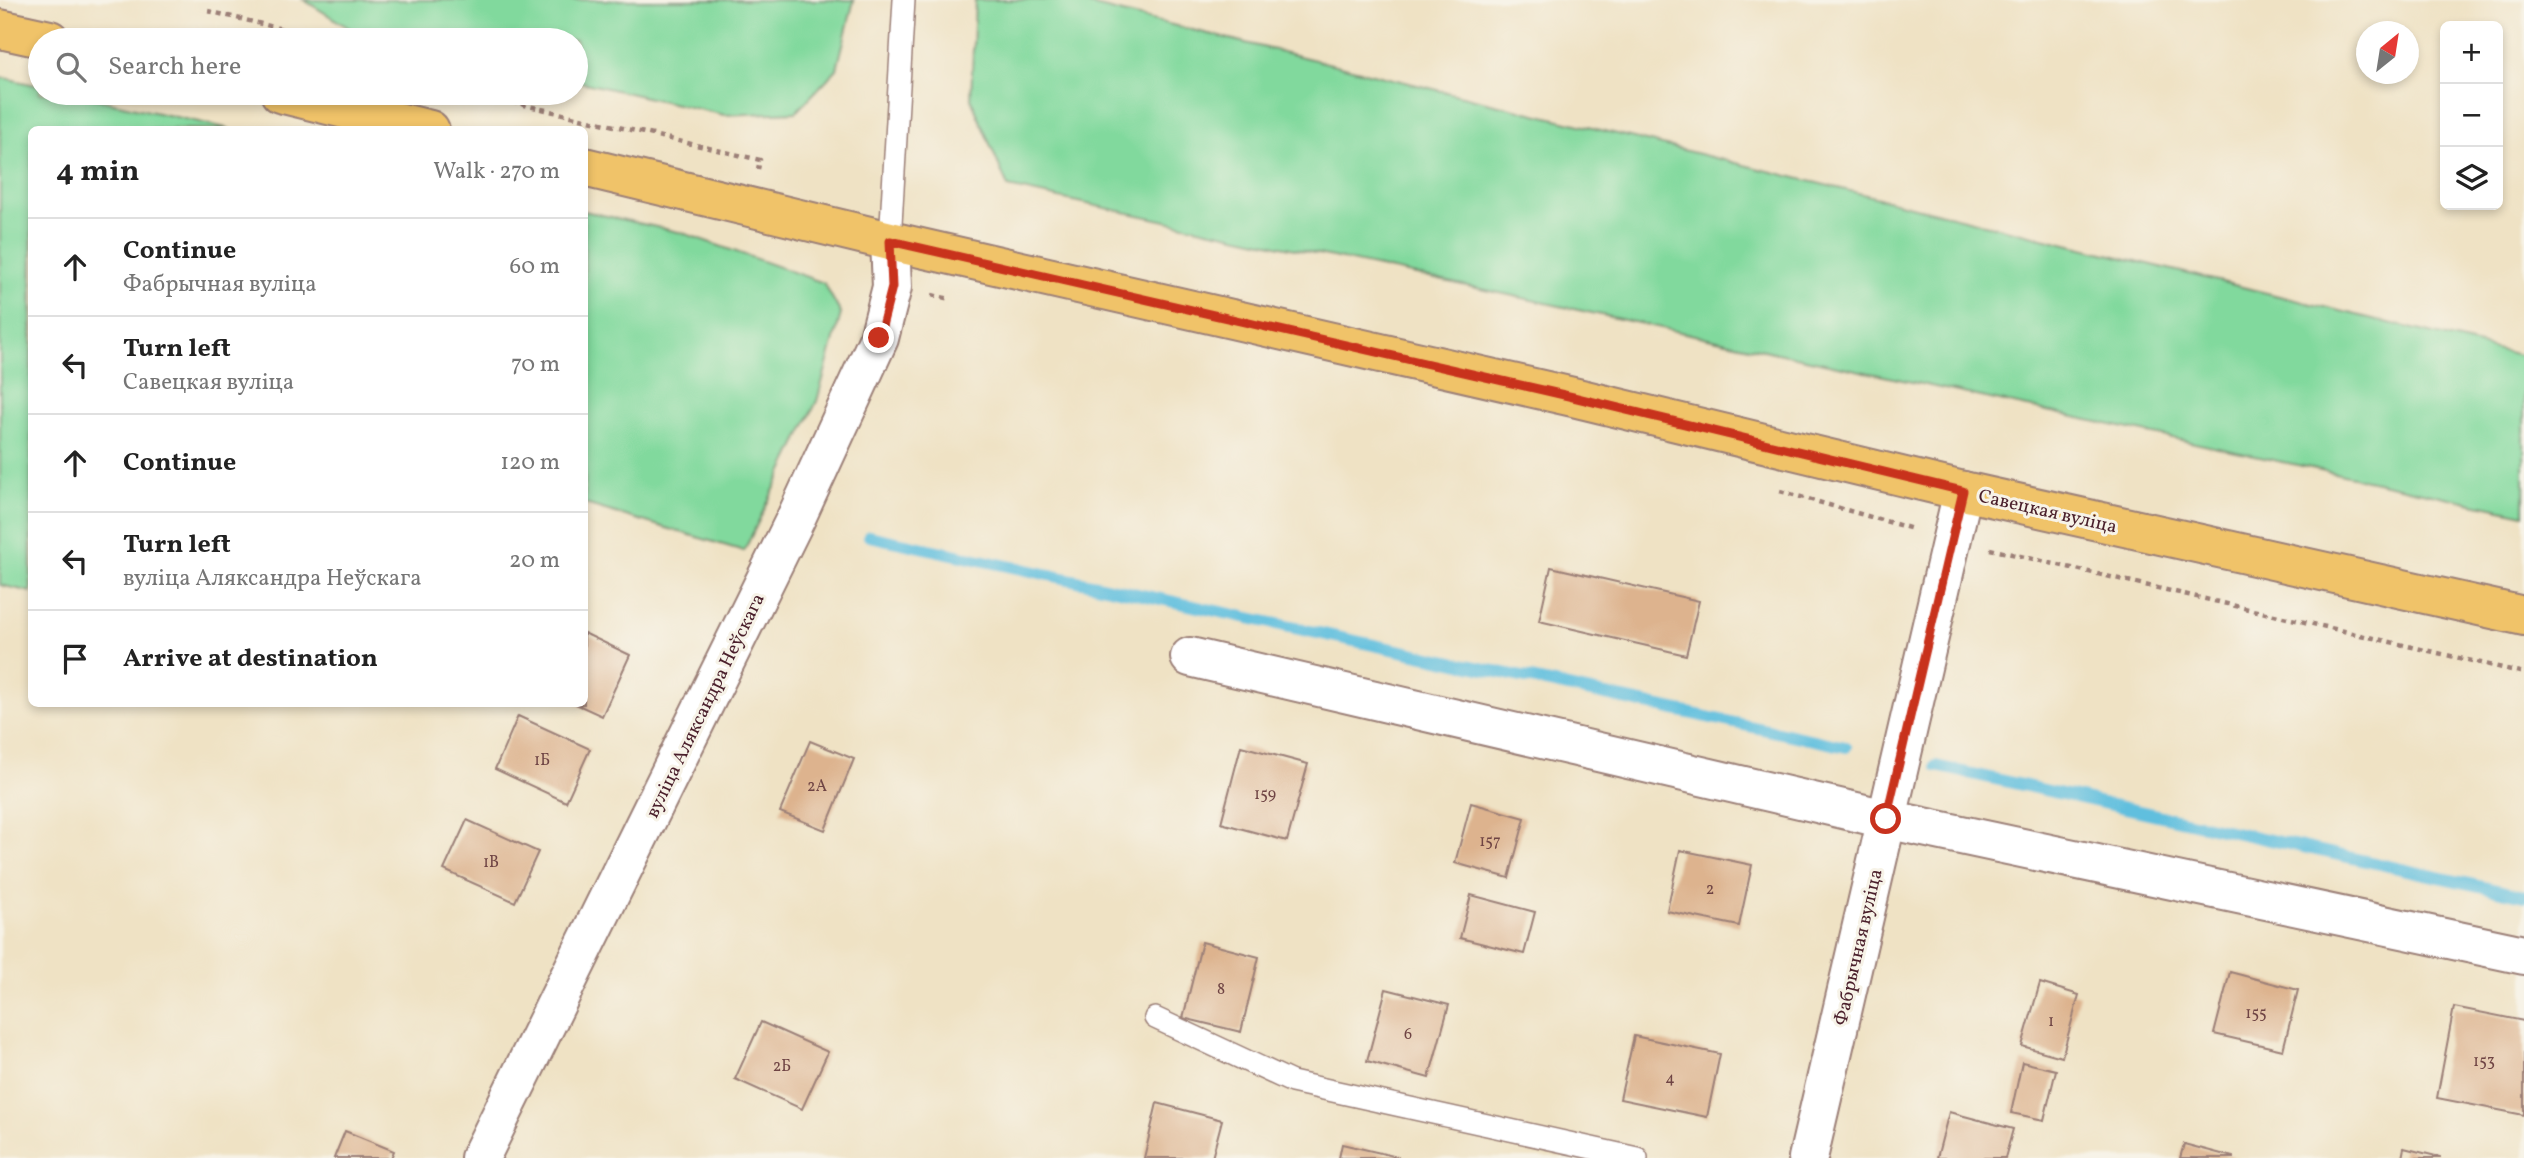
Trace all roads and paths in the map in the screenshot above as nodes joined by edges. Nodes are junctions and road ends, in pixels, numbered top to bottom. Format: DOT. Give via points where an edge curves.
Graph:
graph roads {
  1 [pos="904,0"];
  2 [pos="208,10"];
  3 [pos="279,28"];
  4 [pos="0,29"];
  5 [pos="28,35"];
  6 [pos="329,105"];
  7 [pos="414,126"];
  8 [pos="588,168"];
  9 [pos="890,241"];
  10 [pos="1963,491"];
  11 [pos="2524,616"];
  12 [pos="1190,657"];
  13 [pos="1886,819"];
  14 [pos="2524,955"];
  15 [pos="1155,1018"];
  16 [pos="480,1158"];
  17 [pos="1637,1158"];
  18 [pos="1808,1158"];
  1 -- 9 [label="lane"];
  2 -- 3 [label="path"];
  4 -- 5 [label="main road"];
  6 -- 7 [label="main road"];
  8 -- 9 [label="main road, Савецкая вуліца"];
  9 -- 10 [label="main road, Савецкая вуліца"];
  9 -- 16 [label="street, вуліца Аляксандра Неўскага" via="892,287 879,338 796,518"];
  10 -- 11 [label="main road, Савецкая вуліца"];
  10 -- 13 [label="street, Фабрычная вуліца"];
  12 -- 13 [label="street"];
  13 -- 14 [label="street"];
  13 -- 18 [label="street, Фабрычная вуліца"];
  15 -- 17 [label="lane" via="1292,1082"];
}
